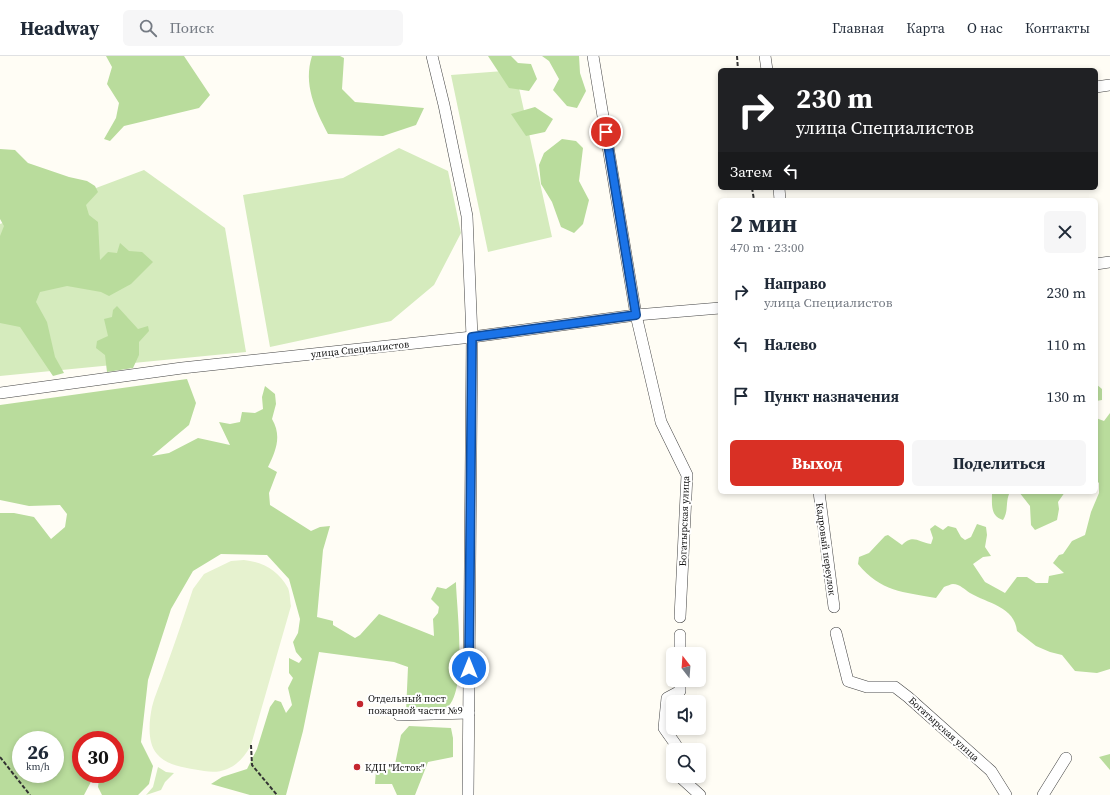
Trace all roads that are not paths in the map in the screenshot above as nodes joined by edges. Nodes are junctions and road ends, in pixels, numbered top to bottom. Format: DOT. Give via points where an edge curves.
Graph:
graph roads {
  1 [pos="432,56"];
  2 [pos="593,56"];
  3 [pos="765,56"];
  4 [pos="767,68"];
  5 [pos="1110,85"];
  6 [pos="1098,87"];
  7 [pos="1110,262"];
  8 [pos="1098,264"];
  9 [pos="718,308"];
  10 [pos="636,315"];
  11 [pos="472,337"];
  12 [pos="0,393"];
  13 [pos="819,494"];
  14 [pos="834,607"];
  15 [pos="680,616"];
  16 [pos="836,633"];
  17 [pos="680,635"];
  18 [pos="680,647"];
  19 [pos="680,687"];
  20 [pos="469,713"];
  21 [pos="399,715"];
  22 [pos="675,743"];
  23 [pos="1066,758"];
  24 [pos="687,783"];
  25 [pos="468,795"];
  26 [pos="700,795"];
  27 [pos="1006,795"];
  28 [pos="1043,795"];
  1 -- 11 [label="street" via="467,216"];
  2 -- 10 [label="street, Богатырская улица"];
  3 -- 4 [label="street"];
  5 -- 6 [label="street"];
  7 -- 8 [label="street"];
  9 -- 10 [label="street, улица Специалистов"];
  10 -- 11 [label="street, улица Специалистов"];
  10 -- 15 [label="street, Богатырская улица" via="661,422 687,475"];
  11 -- 12 [label="street, улица Специалистов" via="182,368"];
  11 -- 20 [label="street"];
  13 -- 14 [label="street, Кадровый переулок"];
  16 -- 27 [label="street, Богатырская улица" via="848,681 867,686 895,687 991,771"];
  17 -- 18 [label="street"];
  19 -- 22 [label="street" via="680,691 667,698 664,728"];
  20 -- 21 [label="street"];
  20 -- 25 [label="street"];
  23 -- 28 [label="street"];
  24 -- 26 [label="street"];
}
